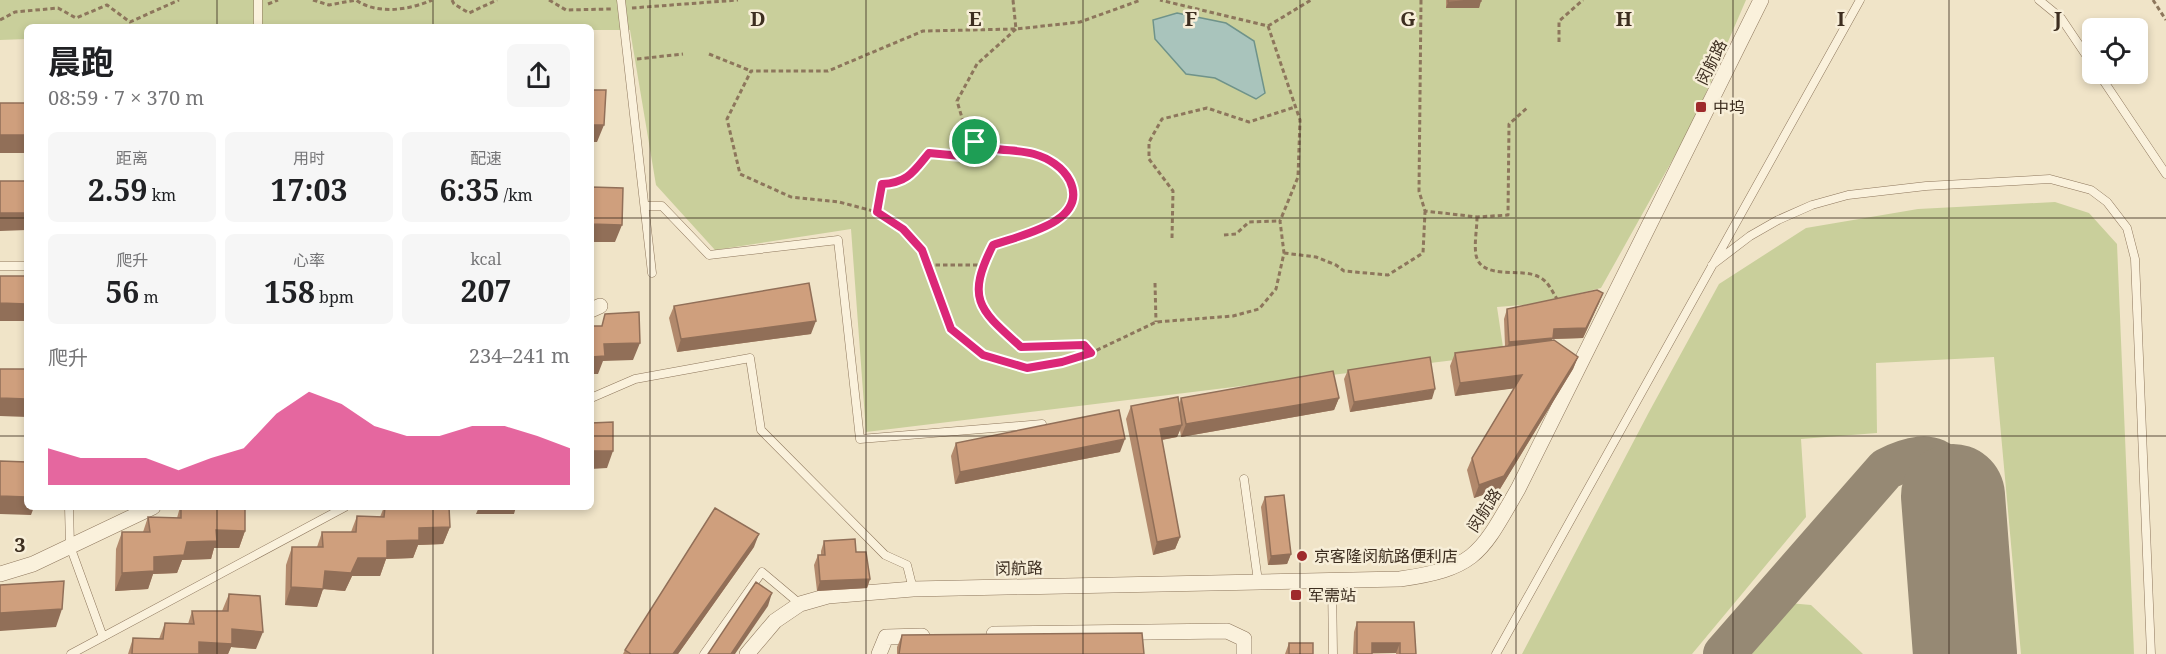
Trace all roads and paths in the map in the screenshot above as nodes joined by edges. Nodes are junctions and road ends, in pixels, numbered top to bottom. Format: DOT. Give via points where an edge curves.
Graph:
graph roads {
  1 [pos="179,0"];
  2 [pos="258,0"];
  3 [pos="313,0"];
  4 [pos="432,0"];
  5 [pos="452,0"];
  6 [pos="497,0"];
  7 [pos="549,0"];
  8 [pos="738,0"];
  9 [pos="1013,0"];
  10 [pos="1142,0"];
  11 [pos="1160,0"];
  12 [pos="1311,0"];
  13 [pos="1421,0"];
  14 [pos="1583,0"];
  15 [pos="1761,0"];
  16 [pos="1860,0"];
  17 [pos="2039,0"];
  18 [pos="2153,0"];
  19 [pos="621,4"];
  20 [pos="2166,20"];
  21 [pos="0,21"];
  22 [pos="258,24"];
  23 [pos="1268,26"];
  24 [pos="1016,29"];
  25 [pos="1559,42"];
  26 [pos="2082,49"];
  27 [pos="683,54"];
  28 [pos="709,54"];
  29 [pos="628,61"];
  30 [pos="751,71"];
  31 [pos="2106,84"];
  32 [pos="1295,107"];
  33 [pos="1528,107"];
  34 [pos="975,142"];
  35 [pos="2166,174"];
  36 [pos="645,206"];
  37 [pos="1425,211"];
  38 [pos="877,212"];
  39 [pos="1477,217"];
  40 [pos="1280,220"];
  41 [pos="1224,235"];
  42 [pos="1172,238"];
  43 [pos="1284,253"];
  44 [pos="928,265"];
  45 [pos="983,265"];
  46 [pos="1712,265"];
  47 [pos="0,266"];
  48 [pos="24,266"];
  49 [pos="652,273"];
  50 [pos="1155,283"];
  51 [pos="1557,299"];
  52 [pos="1156,322"];
  53 [pos="1091,353"];
  54 [pos="594,397"];
  55 [pos="1042,424"];
  56 [pos="1244,479"];
  57 [pos="69,510"];
  58 [pos="147,510"];
  59 [pos="339,510"];
  60 [pos="70,546"];
  61 [pos="0,574"];
  62 [pos="1332,581"];
  63 [pos="1258,582"];
  64 [pos="913,589"];
  65 [pos="800,604"];
  66 [pos="980,635"];
  67 [pos="933,636"];
  68 [pos="103,637"];
  69 [pos="71,654"];
  70 [pos="704,654"];
  71 [pos="747,654"];
  72 [pos="879,654"];
  73 [pos="1244,654"];
  74 [pos="1333,654"];
  75 [pos="1496,654"];
  76 [pos="2151,654"];
  1 -- 21 [label="path" via="130,22 107,5 76,18 58,8 15,12"];
  2 -- 22 [label="lane"];
  3 -- 4 [label="path" via="329,5 356,0 366,8 411,9"];
  5 -- 6 [label="path" via="468,13"];
  7 -- 19 [label="path" via="566,10"];
  8 -- 19 [label="path"];
  9 -- 24 [label="path"];
  10 -- 24 [label="path" via="1080,22"];
  11 -- 23 [label="path"];
  12 -- 23 [label="path"];
  13 -- 37 [label="path" via="1419,191"];
  14 -- 25 [label="path" via="1559,21"];
  15 -- 62 [label="street, 闵航路" via="1518,489 1492,533 1474,556 1450,569 1400,579"];
  16 -- 46 [label="lane"];
  17 -- 26 [label="lane" via="2061,18"];
  18 -- 20 [label="path"];
  19 -- 29 [label="lane"];
  23 -- 32 [label="path"];
  24 -- 30 [label="path" via="923,31 828,71"];
  24 -- 34 [label="path" via="977,64 957,101 968,138"];
  27 -- 29 [label="path"];
  28 -- 30 [label="path"];
  29 -- 36 [label="lane"];
  30 -- 38 [label="path" via="727,119 741,174 791,197 838,202"];
  31 -- 35 [label="lane"];
  32 -- 40 [label="path" via="1300,120 1298,177"];
  32 -- 42 [label="path" via="1249,122 1207,108 1162,119 1149,142 1149,159 1173,191"];
  33 -- 39 [label="path" via="1509,124 1508,215"];
  34 -- 38 [label="path" via="961,156 929,153 910,176 897,184 882,184"];
  34 -- 45 [label="path" via="987,149 1033,154 1060,166 1074,190 1073,204 1060,219 993,245"];
  36 -- 49 [label="lane"];
  36 -- 55 [label="lane" via="662,206 709,255 838,240 860,439"];
  37 -- 39 [label="path"];
  37 -- 43 [label="path" via="1423,253 1388,275 1344,271 1316,257"];
  38 -- 44 [label="path" via="910,236"];
  39 -- 51 [label="path" via="1476,256 1481,265 1494,271 1527,272 1541,277"];
  40 -- 41 [label="path" via="1249,222 1236,234"];
  40 -- 43 [label="path"];
  43 -- 52 [label="path" via="1276,289 1259,309 1233,316"];
  44 -- 45 [label="path"];
  44 -- 53 [label="path" via="951,329 983,355 1027,368"];
  45 -- 53 [label="path" via="978,295 988,317 1021,347 1084,345"];
  46 -- 75 [label="lane"];
  46 -- 76 [label="lane" via="1778,219 1812,205 1875,191 2050,178 2091,190 2107,202 2127,228 2135,259"];
  47 -- 48 [label="lane"];
  50 -- 52 [label="path"];
  52 -- 53 [label="path"];
  54 -- 64 [label="lane" via="635,379 750,358 761,430 885,555 907,565"];
  56 -- 63 [label="lane"];
  57 -- 60 [label="lane"];
  58 -- 60 [label="street"];
  59 -- 68 [label="lane"];
  60 -- 61 [label="street"];
  60 -- 68 [label="lane"];
  62 -- 63 [label="street, 闵航路"];
  62 -- 74 [label="lane"];
  63 -- 64 [label="street, 闵航路"];
  64 -- 65 [label="street, 闵航路" via="828,596"];
  65 -- 70 [label="lane" via="762,572"];
  65 -- 71 [label="street, 闵航路" via="775,621"];
  66 -- 73 [label="street" via="1227,632 1244,639"];
  67 -- 72 [label="street" via="886,637"];
  68 -- 69 [label="lane"];
}
